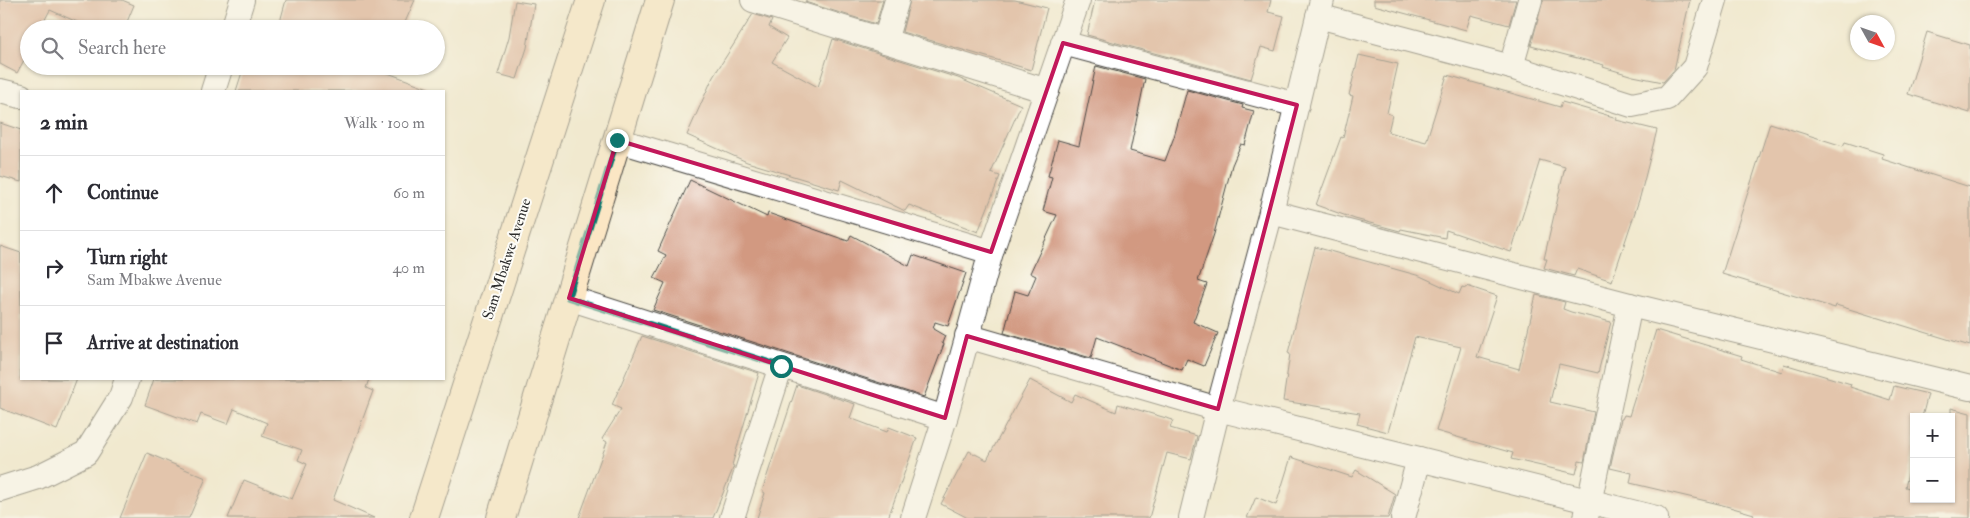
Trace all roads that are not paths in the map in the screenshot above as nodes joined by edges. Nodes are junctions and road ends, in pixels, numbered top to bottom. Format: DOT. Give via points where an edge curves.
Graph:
graph roads {
  1 [pos="242,0"];
  2 [pos="591,0"];
  3 [pos="660,0"];
  4 [pos="754,0"];
  5 [pos="897,0"];
  6 [pos="1078,0"];
  7 [pos="1530,0"];
  8 [pos="1715,0"];
  9 [pos="1320,8"];
  10 [pos="236,20"];
  11 [pos="885,41"];
  12 [pos="1063,43"];
  13 [pos="1510,66"];
  14 [pos="218,75"];
  15 [pos="213,90"];
  16 [pos="0,91"];
  17 [pos="1047,91"];
  18 [pos="20,96"];
  19 [pos="1296,105"];
  20 [pos="617,140"];
  21 [pos="1271,212"];
  22 [pos="991,252"];
  23 [pos="568,298"];
  24 [pos="1630,305"];
  25 [pos="968,336"];
  26 [pos="781,366"];
  27 [pos="126,380"];
  28 [pos="1970,388"];
  29 [pos="1218,409"];
  30 [pos="944,418"];
  31 [pos="1419,459"];
  32 [pos="0,489"];
  33 [pos="1589,509"];
  34 [pos="917,517"];
  35 [pos="424,518"];
  36 [pos="501,518"];
  37 [pos="732,518"];
  38 [pos="1191,518"];
  39 [pos="1403,518"];
  40 [pos="1656,518"];
  1 -- 10 [label="street"];
  2 -- 35 [label="main road, Sam Mbakwe Avenue"];
  3 -- 20 [label="main road"];
  4 -- 11 [label="street"];
  5 -- 11 [label="street"];
  6 -- 12 [label="street"];
  7 -- 13 [label="street"];
  8 -- 13 [label="street" via="1695,67 1667,98 1632,105"];
  9 -- 13 [label="street"];
  9 -- 19 [label="street"];
  11 -- 17 [label="street"];
  12 -- 17 [label="street"];
  12 -- 19 [label="street"];
  14 -- 15 [label="street"];
  16 -- 18 [label="street"];
  17 -- 22 [label="street"];
  19 -- 21 [label="street"];
  20 -- 22 [label="street"];
  20 -- 23 [label="main road"];
  21 -- 24 [label="street"];
  21 -- 29 [label="street"];
  22 -- 25 [label="street"];
  23 -- 26 [label="street"];
  23 -- 36 [label="main road"];
  24 -- 28 [label="street"];
  24 -- 33 [label="street"];
  25 -- 29 [label="street"];
  25 -- 30 [label="street"];
  26 -- 30 [label="street"];
  26 -- 37 [label="street"];
  27 -- 32 [label="street" via="121,397 86,453 38,477"];
  29 -- 31 [label="street"];
  29 -- 38 [label="street"];
  30 -- 34 [label="street"];
  31 -- 33 [label="street"];
  31 -- 39 [label="street"];
  33 -- 40 [label="street"];
}
